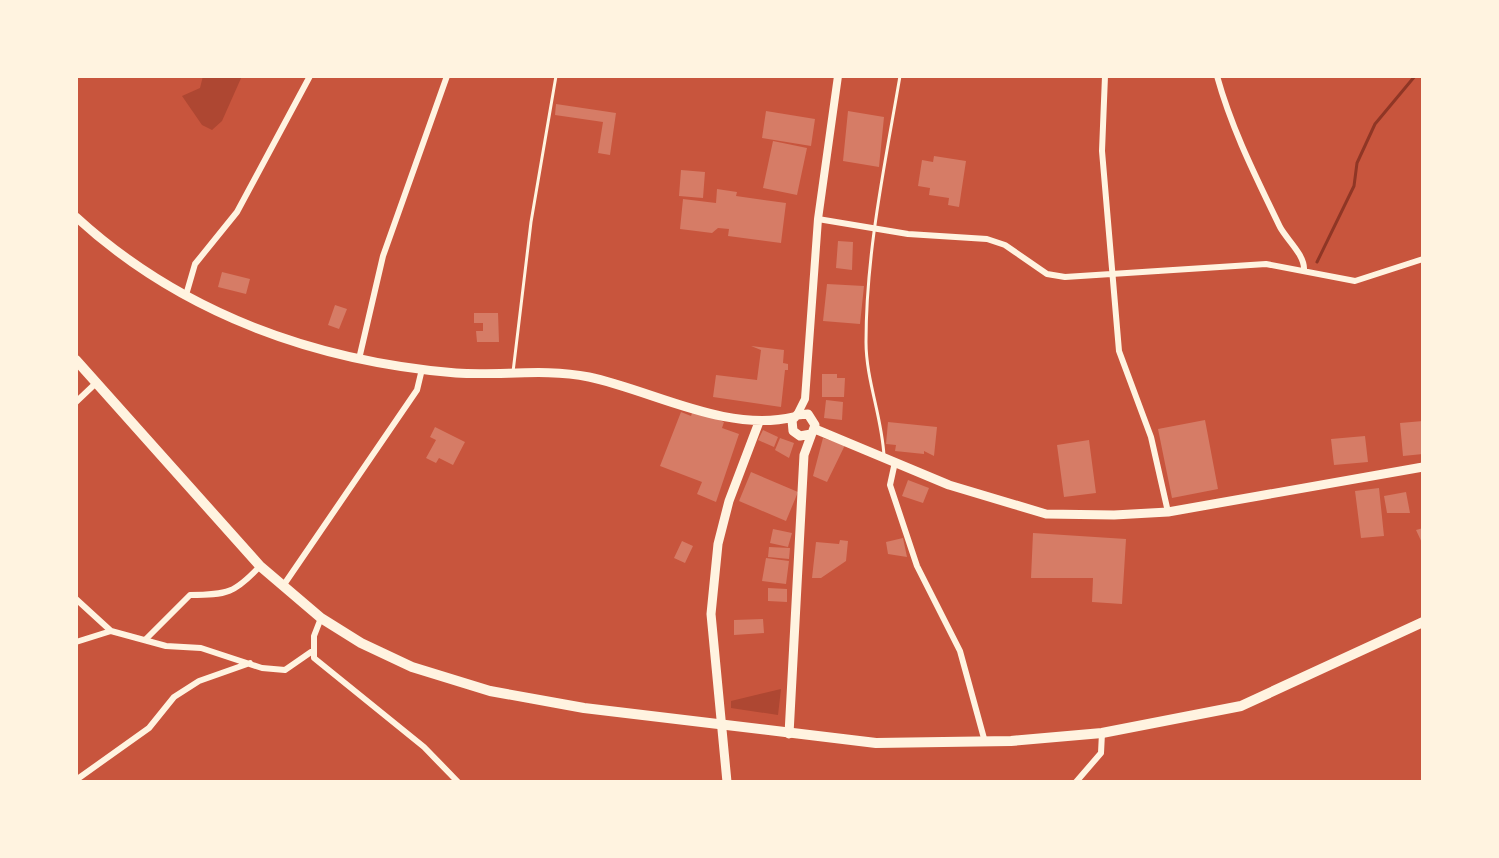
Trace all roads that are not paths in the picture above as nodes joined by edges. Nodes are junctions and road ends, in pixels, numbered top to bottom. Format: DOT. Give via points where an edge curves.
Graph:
graph roads {
  1 [pos="310,76"];
  2 [pos="447,76"];
  3 [pos="556,76"];
  4 [pos="838,76"];
  5 [pos="900,76"];
  6 [pos="1105,76"];
  7 [pos="1217,76"];
  8 [pos="76,217"];
  9 [pos="818,219"];
  10 [pos="874,228"];
  11 [pos="1423,259"];
  12 [pos="1304,270"];
  13 [pos="1114,275"];
  14 [pos="186,295"];
  15 [pos="359,359"];
  16 [pos="76,360"];
  17 [pos="422,369"];
  18 [pos="513,372"];
  19 [pos="96,383"];
  20 [pos="805,399"];
  21 [pos="76,402"];
  22 [pos="796,416"];
  23 [pos="811,416"];
  24 [pos="759,422"];
  25 [pos="774,422"];
  26 [pos="813,432"];
  27 [pos="795,433"];
  28 [pos="804,455"];
  29 [pos="884,458"];
  30 [pos="895,462"];
  31 [pos="1423,467"];
  32 [pos="1168,512"];
  33 [pos="260,566"];
  34 [pos="283,586"];
  35 [pos="76,599"];
  36 [pos="321,618"];
  37 [pos="1423,622"];
  38 [pos="111,631"];
  39 [pos="145,640"];
  40 [pos="76,642"];
  41 [pos="311,652"];
  42 [pos="250,663"];
  43 [pos="721,726"];
  44 [pos="1102,733"];
  45 [pos="789,734"];
  46 [pos="985,742"];
  47 [pos="76,780"];
  48 [pos="458,782"];
  49 [pos="727,782"];
  50 [pos="1076,782"];
  1 -- 14 [label="street" via="237,212 195,264"];
  2 -- 15 [label="street" via="383,256"];
  3 -- 18 [label="lane"];
  4 -- 9 [label="street"];
  5 -- 10 [label="lane"];
  6 -- 13 [label="street" via="1102,151"];
  7 -- 12 [label="street" via="1240,148"];
  8 -- 14 [label="main road"];
  9 -- 10 [label="street"];
  9 -- 20 [label="street"];
  10 -- 13 [label="street" via="987,239 1047,274"];
  10 -- 29 [label="lane" via="866,346"];
  11 -- 12 [label="street" via="1355,281"];
  12 -- 13 [label="street" via="1266,264"];
  13 -- 32 [label="street" via="1119,351 1151,437"];
  14 -- 15 [label="main road" via="238,323"];
  15 -- 17 [label="main road"];
  16 -- 19 [label="main road"];
  17 -- 18 [label="main road"];
  17 -- 34 [label="street" via="417,390"];
  18 -- 24 [label="main road" via="587,377"];
  19 -- 21 [label="street"];
  19 -- 33 [label="main road"];
  20 -- 22 [label="street"];
  20 -- 23 [label="street"];
  22 -- 23 [label="main road"];
  22 -- 25 [label="main road"];
  22 -- 27 [label="main road"];
  23 -- 26 [label="main road"];
  24 -- 25 [label="main road"];
  24 -- 43 [label="main road" via="718,544 711,614"];
  25 -- 27 [label="main road"];
  26 -- 27 [label="main road"];
  26 -- 28 [label="main road"];
  26 -- 29 [label="main road"];
  27 -- 28 [label="main road"];
  28 -- 45 [label="main road"];
  29 -- 30 [label="main road"];
  30 -- 32 [label="main road" via="949,485 1046,514"];
  30 -- 46 [label="street" via="890,485 917,566 960,651"];
  31 -- 32 [label="main road"];
  33 -- 34 [label="main road"];
  33 -- 39 [label="street" via="238,590 190,595"];
  34 -- 36 [label="main road"];
  35 -- 38 [label="street"];
  36 -- 41 [label="street"];
  36 -- 43 [label="main road" via="361,643 454,682 584,708"];
  37 -- 44 [label="main road" via="1241,706"];
  38 -- 39 [label="street"];
  38 -- 40 [label="street"];
  39 -- 42 [label="street" via="201,648"];
  41 -- 42 [label="street" via="285,670"];
  41 -- 48 [label="street"];
  42 -- 47 [label="street" via="199,681 174,697 149,728"];
  43 -- 45 [label="main road"];
  43 -- 49 [label="main road"];
  44 -- 46 [label="main road"];
  44 -- 50 [label="street" via="1101,753"];
  45 -- 46 [label="main road" via="909,745"];
}
